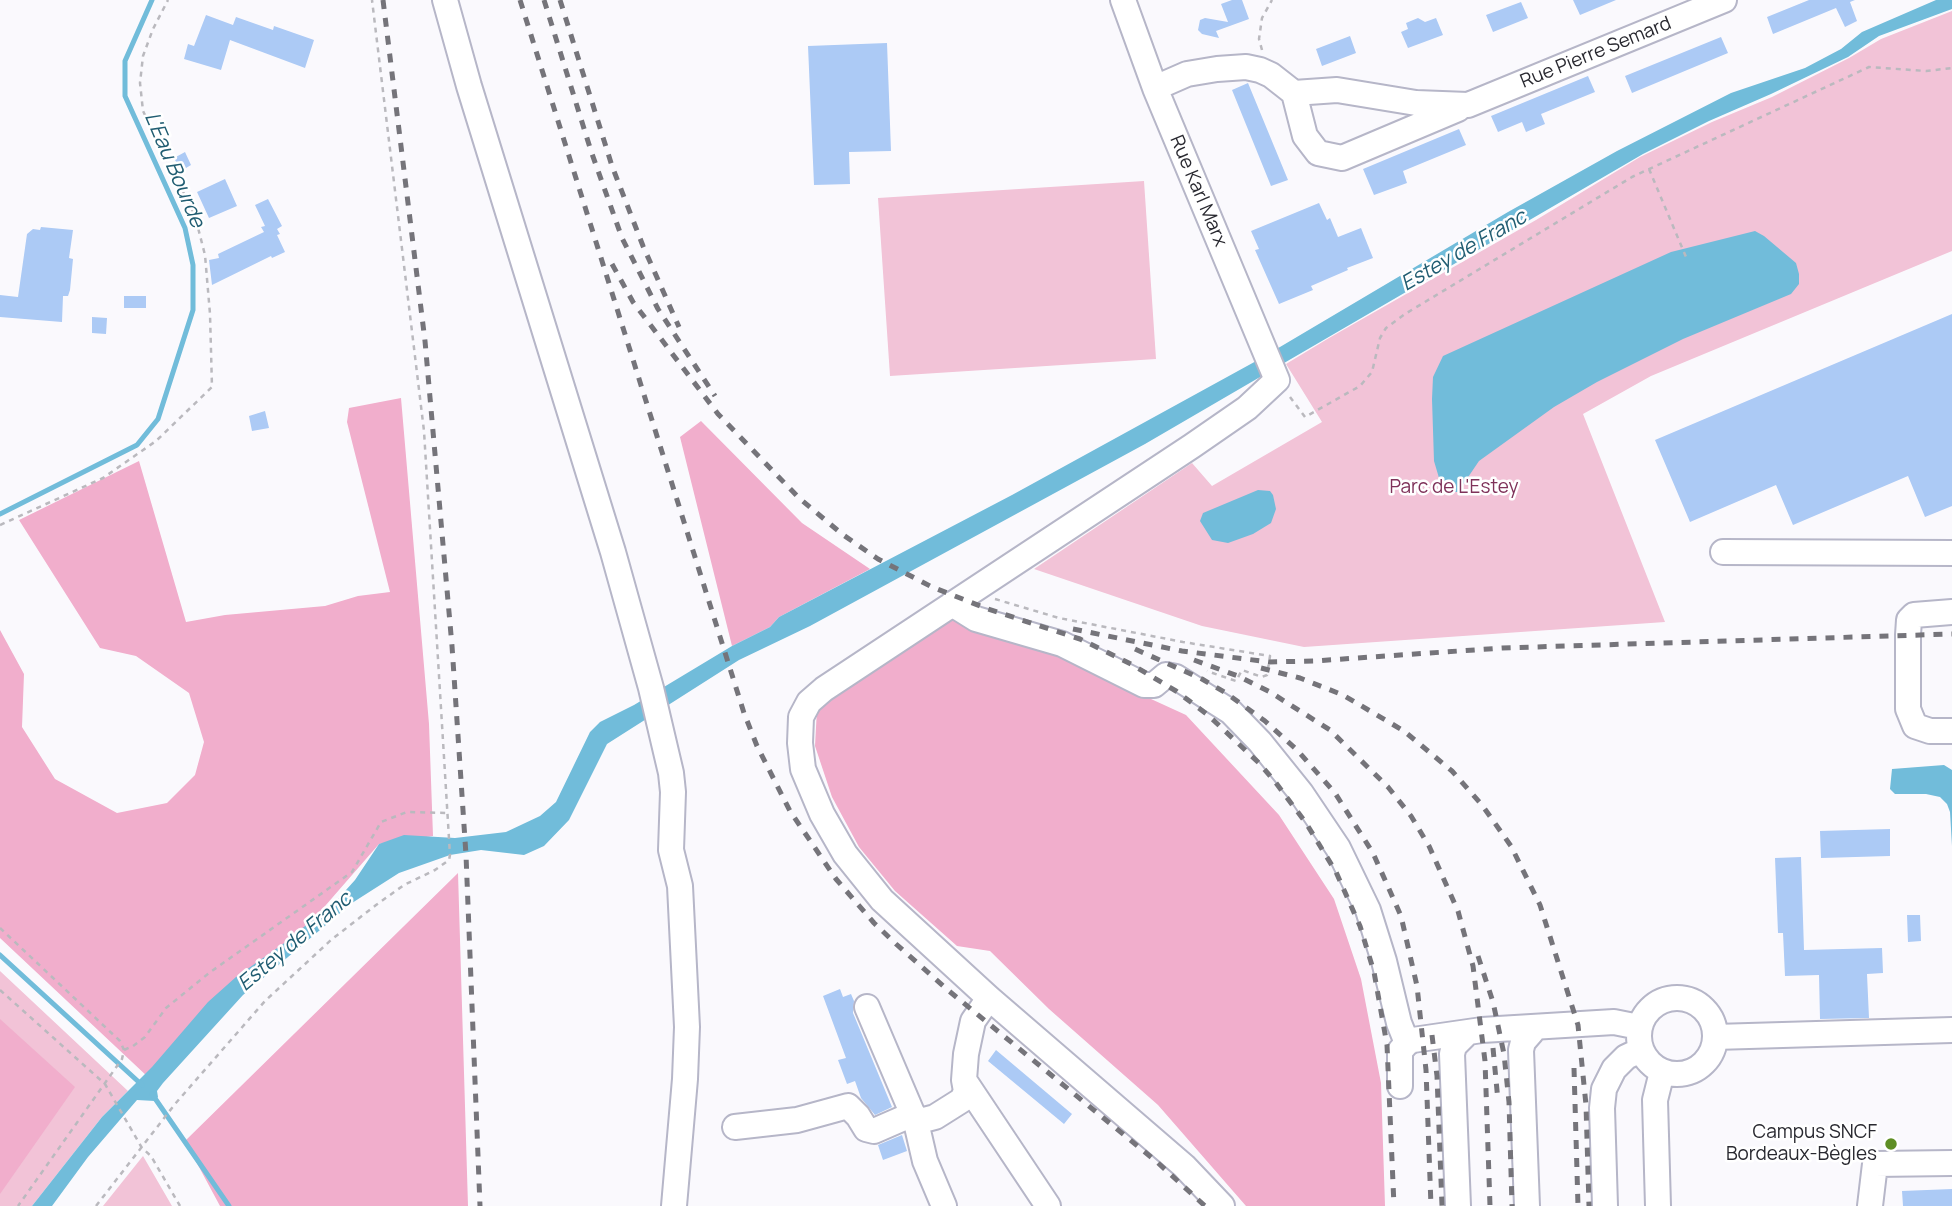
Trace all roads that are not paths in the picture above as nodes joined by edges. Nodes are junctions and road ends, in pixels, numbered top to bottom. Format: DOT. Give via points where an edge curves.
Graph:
graph roads {
  1 [pos="445,0"];
  2 [pos="1123,0"];
  3 [pos="1724,0"];
  4 [pos="1155,88"];
  5 [pos="1294,93"];
  6 [pos="1468,105"];
  7 [pos="1723,552"];
  8 [pos="1952,553"];
  9 [pos="962,597"];
  10 [pos="1952,612"];
  11 [pos="1952,731"];
  12 [pos="989,998"];
  13 [pos="867,1007"];
  14 [pos="1536,1027"];
  15 [pos="1952,1030"];
  16 [pos="1467,1034"];
  17 [pos="1716,1037"];
  18 [pos="1640,1038"];
  19 [pos="1407,1043"];
  20 [pos="1662,1072"];
  21 [pos="964,1080"];
  22 [pos="1400,1086"];
  23 [pos="914,1118"];
  24 [pos="735,1127"];
  25 [pos="1952,1163"];
  26 [pos="674,1206"];
  27 [pos="944,1206"];
  28 [pos="1048,1206"];
  29 [pos="1222,1206"];
  30 [pos="1458,1206"];
  31 [pos="1527,1206"];
  32 [pos="1605,1206"];
  33 [pos="1658,1206"];
  34 [pos="1870,1206"];
  1 -- 26 [label="street" via="612,552 671,773 671,849 680,886 687,1027"];
  2 -- 4 [label="street, Rue Karl Marx"];
  3 -- 6 [label="street, Rue Pierre Semard"];
  4 -- 5 [label="street" via="1187,74 1246,67 1260,70"];
  4 -- 9 [label="street, Rue Karl Marx" via="1275,374 1247,408"];
  5 -- 6 [label="street, Rue Pierre Semard" via="1337,90 1416,103"];
  5 -- 6 [label="street, Rue Pierre Semard" via="1305,136 1318,153 1342,158"];
  7 -- 8 [label="street"];
  9 -- 12 [label="street" via="809,702 801,717 800,743 812,794 845,854 882,900"];
  9 -- 19 [label="street" via="976,619 1062,644 1144,685 1154,685 1171,674 1231,712 1301,793 1338,848 1367,910"];
  10 -- 11 [label="street" via="1914,615 1908,624 1908,709 1915,726 1930,732"];
  12 -- 21 [label="street" via="972,1021"];
  12 -- 29 [label="street" via="1184,1166"];
  13 -- 23 [label="street"];
  14 -- 16 [label="street"];
  14 -- 18 [label="street" via="1614,1021"];
  14 -- 31 [label="street" via="1521,1050"];
  15 -- 17 [label="street"];
  16 -- 19 [label="street"];
  16 -- 30 [label="street" via="1452,1054"];
  17 -- 18 [label="street" via="1714,1024 1699,1004 1675,997 1652,1006 1644,1015"];
  17 -- 20 [label="street" via="1707,1060 1698,1068 1686,1073"];
  18 -- 20 [label="street" via="1653,1067"];
  18 -- 32 [label="street" via="1604,1089"];
  19 -- 22 [label="street" via="1400,1051"];
  20 -- 33 [label="street" via="1655,1100"];
  21 -- 23 [label="street" via="962,1100 936,1116"];
  21 -- 28 [label="street"];
  23 -- 24 [label="street" via="874,1131 866,1129 848,1106 797,1120"];
  23 -- 27 [label="street"];
  25 -- 34 [label="street" via="1875,1164"];
}
